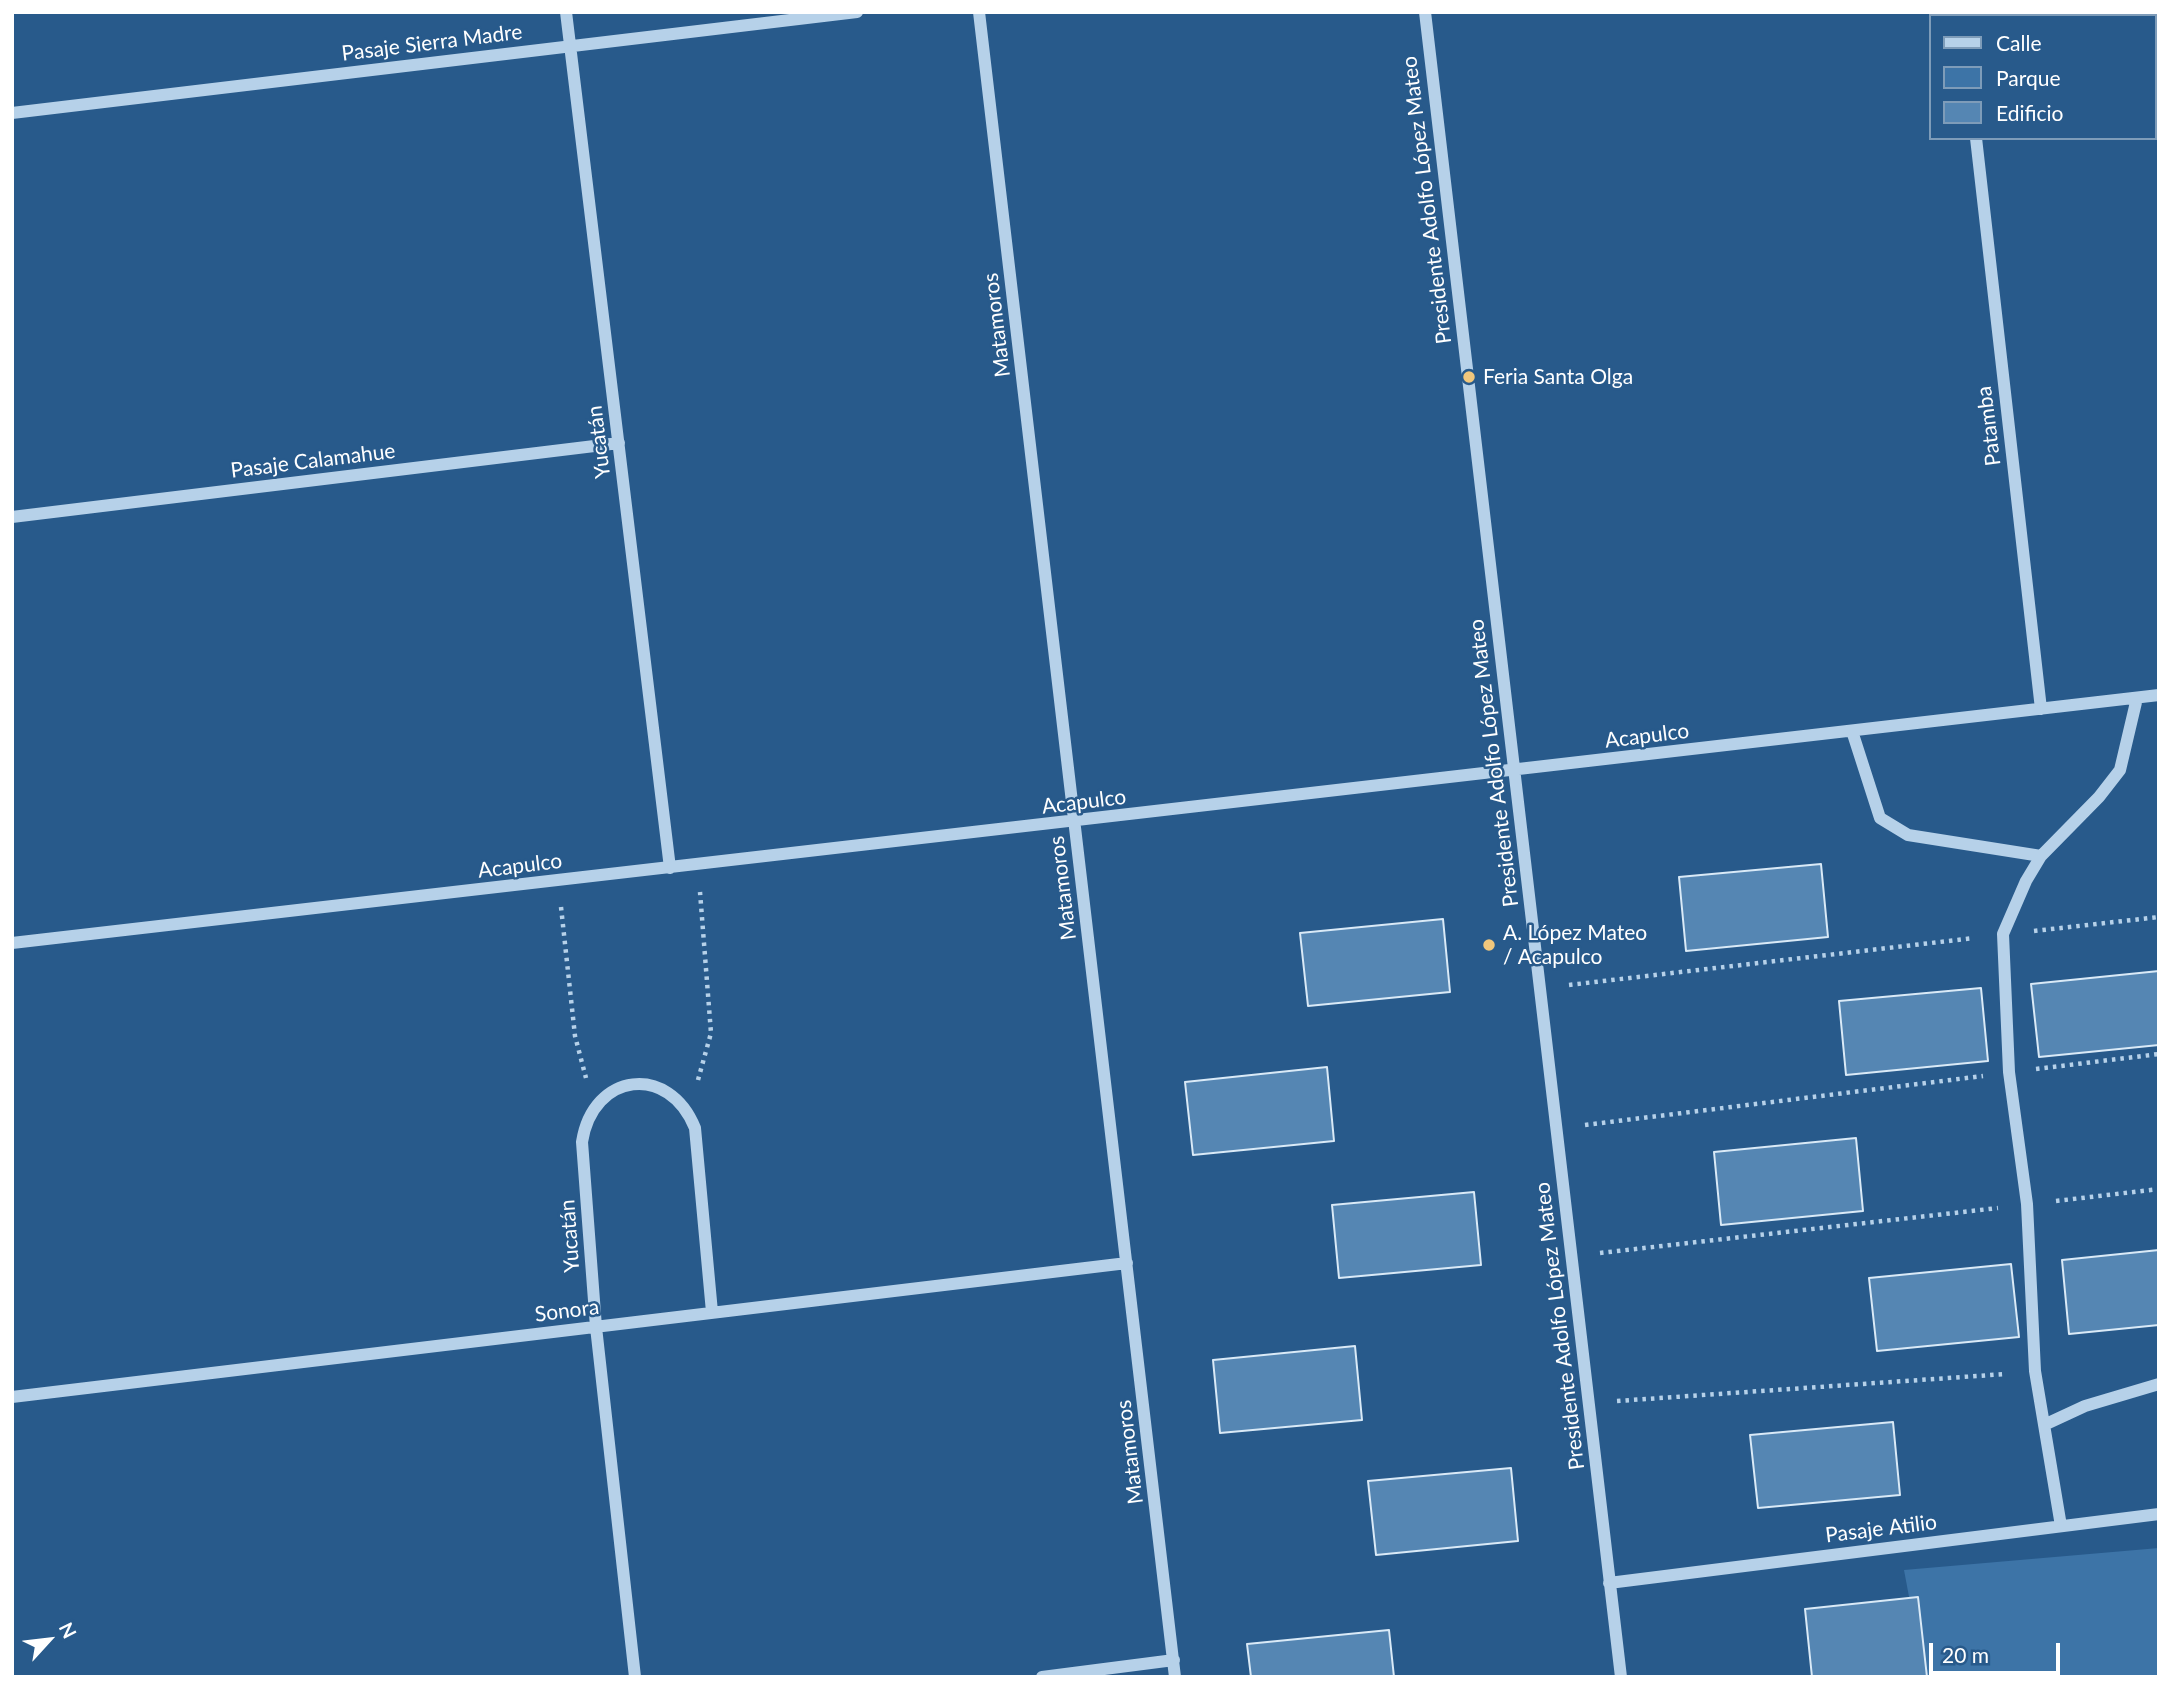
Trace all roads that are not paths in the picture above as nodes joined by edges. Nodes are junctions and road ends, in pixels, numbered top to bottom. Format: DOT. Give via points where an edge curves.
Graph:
graph roads {
  1 [pos="566,12"];
  2 [pos="857,12"];
  3 [pos="979,12"];
  4 [pos="1425,12"];
  5 [pos="570,46"];
  6 [pos="12,113"];
  7 [pos="1976,140"];
  8 [pos="619,443"];
  9 [pos="12,517"];
  10 [pos="2159,695"];
  11 [pos="2137,698"];
  12 [pos="2041,709"];
  13 [pos="1852,731"];
  14 [pos="1515,772"];
  15 [pos="1075,822"];
  16 [pos="2041,856"];
  17 [pos="670,868"];
  18 [pos="12,943"];
  19 [pos="1127,1262"];
  20 [pos="712,1312"];
  21 [pos="596,1326"];
  22 [pos="2159,1384"];
  23 [pos="12,1397"];
  24 [pos="2044,1425"];
  25 [pos="2159,1514"];
  26 [pos="2060,1526"];
  27 [pos="1609,1583"];
  28 [pos="1174,1660"];
  29 [pos="635,1677"];
  30 [pos="1042,1677"];
  31 [pos="1175,1677"];
  32 [pos="1621,1677"];
  1 -- 5 [label="street, Yucatán"];
  2 -- 5 [label="street, Pasaje Sierra Madre"];
  3 -- 15 [label="street, Matamoros"];
  4 -- 14 [label="street, Presidente Adolfo López Mateo"];
  5 -- 6 [label="street, Pasaje Sierra Madre"];
  5 -- 8 [label="street, Yucatán"];
  7 -- 12 [label="street, Patamba"];
  8 -- 9 [label="street, Pasaje Calamahue"];
  8 -- 17 [label="street, Yucatán"];
  10 -- 11 [label="street, Acapulco"];
  11 -- 12 [label="street, Acapulco"];
  11 -- 16 [label="street" via="2120,770"];
  12 -- 13 [label="street, Acapulco"];
  13 -- 14 [label="street, Acapulco"];
  13 -- 16 [label="street" via="1880,817 1894,829"];
  14 -- 15 [label="street, Acapulco"];
  14 -- 27 [label="street, Presidente Adolfo López Mateo"];
  15 -- 17 [label="street, Acapulco"];
  15 -- 19 [label="street, Matamoros"];
  16 -- 24 [label="street" via="2003,934 2009,1072 2027,1204 2035,1371"];
  17 -- 18 [label="street, Acapulco"];
  19 -- 20 [label="street, Sonora"];
  19 -- 28 [label="street, Matamoros"];
  20 -- 21 [label="street, Sonora"];
  20 -- 21 [label="street, Yucatán" via="695,1128 688,1112 662,1088 624,1085 594,1106 582,1142"];
  21 -- 23 [label="street, Sonora"];
  21 -- 29 [label="street, Yucatán"];
  22 -- 24 [label="street" via="2085,1406"];
  24 -- 26 [label="street"];
  25 -- 26 [label="street, Pasaje Atilio"];
  26 -- 27 [label="street, Pasaje Atilio"];
  27 -- 32 [label="street, Presidente Adolfo López Mateo"];
  28 -- 30 [label="street"];
  28 -- 31 [label="street, Matamoros"];
}
